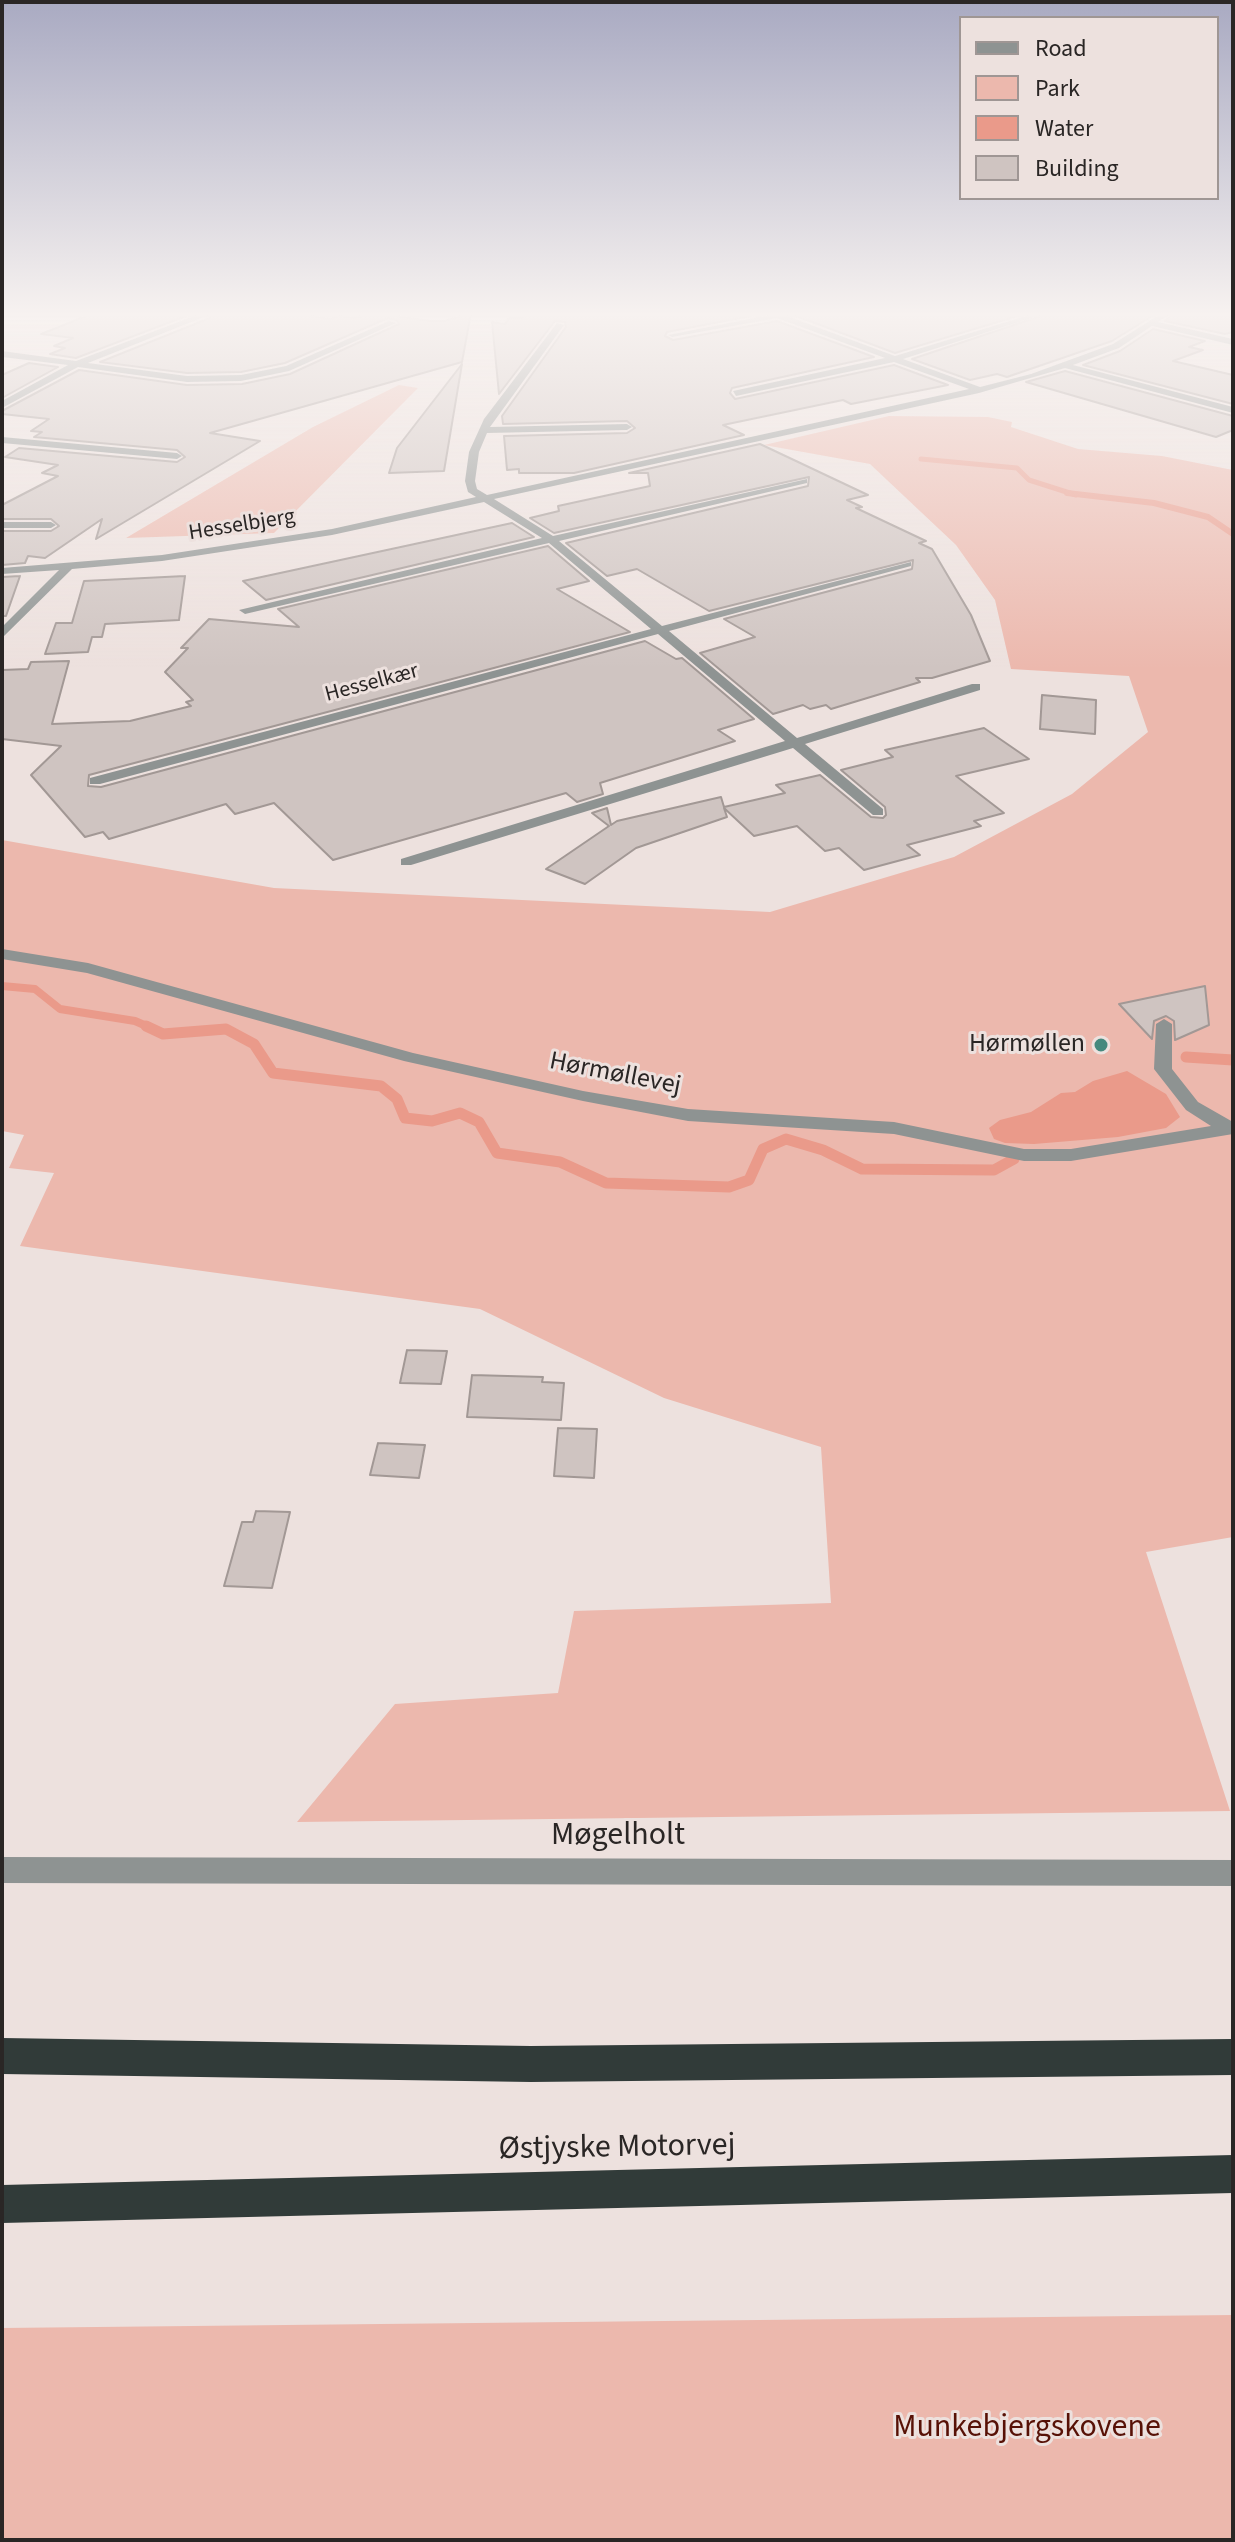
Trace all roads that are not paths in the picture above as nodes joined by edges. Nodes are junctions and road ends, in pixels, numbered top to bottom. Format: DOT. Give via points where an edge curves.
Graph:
graph roads {
  1 [pos="483,432"];
  2 [pos="789,432"];
  3 [pos="2,440"];
  4 [pos="177,456"];
  5 [pos="803,481"];
  6 [pos="485,498"];
  7 [pos="2,525"];
  8 [pos="51,525"];
  9 [pos="551,539"];
  10 [pos="907,564"];
  11 [pos="68,567"];
  12 [pos="2,571"];
  13 [pos="245,610"];
  14 [pos="661,630"];
  15 [pos="2,634"];
  16 [pos="976,687"];
  17 [pos="793,743"];
  18 [pos="95,781"];
  19 [pos="878,812"];
  20 [pos="406,862"];
  21 [pos="2,954"];
  22 [pos="1164,1024"];
  23 [pos="1231,1129"];
  24 [pos="2,1870"];
  25 [pos="1233,1873"];
  26 [pos="2,2056"];
  27 [pos="1233,2057"];
  28 [pos="1233,2174"];
  29 [pos="2,2204"];
  1 -- 6 [label="street" via="470,481 472,490"];
  2 -- 6 [label="street, Hesselbjerg"];
  3 -- 4 [label="street"];
  5 -- 9 [label="street"];
  6 -- 9 [label="street"];
  6 -- 11 [label="street, Hesselbjerg" via="274,542"];
  7 -- 8 [label="street"];
  9 -- 13 [label="street"];
  9 -- 14 [label="street"];
  10 -- 14 [label="street, Hesselkær"];
  11 -- 12 [label="street, Hesselbjerg"];
  11 -- 15 [label="street"];
  14 -- 17 [label="street"];
  14 -- 18 [label="street, Hesselkær"];
  16 -- 17 [label="street"];
  17 -- 19 [label="street"];
  17 -- 20 [label="street"];
  21 -- 23 [label="street, Hørmøllevej" via="88,968 410,1057 688,1115 894,1128 1024,1155 1071,1155"];
  22 -- 23 [label="street, Hørmøllevej" via="1163,1069 1192,1106"];
  24 -- 25 [label="street, Møgelholt"];
  26 -- 27 [label="highway" via="531,2064"];
  28 -- 29 [label="highway, Østjyske Motorvej"];
}
